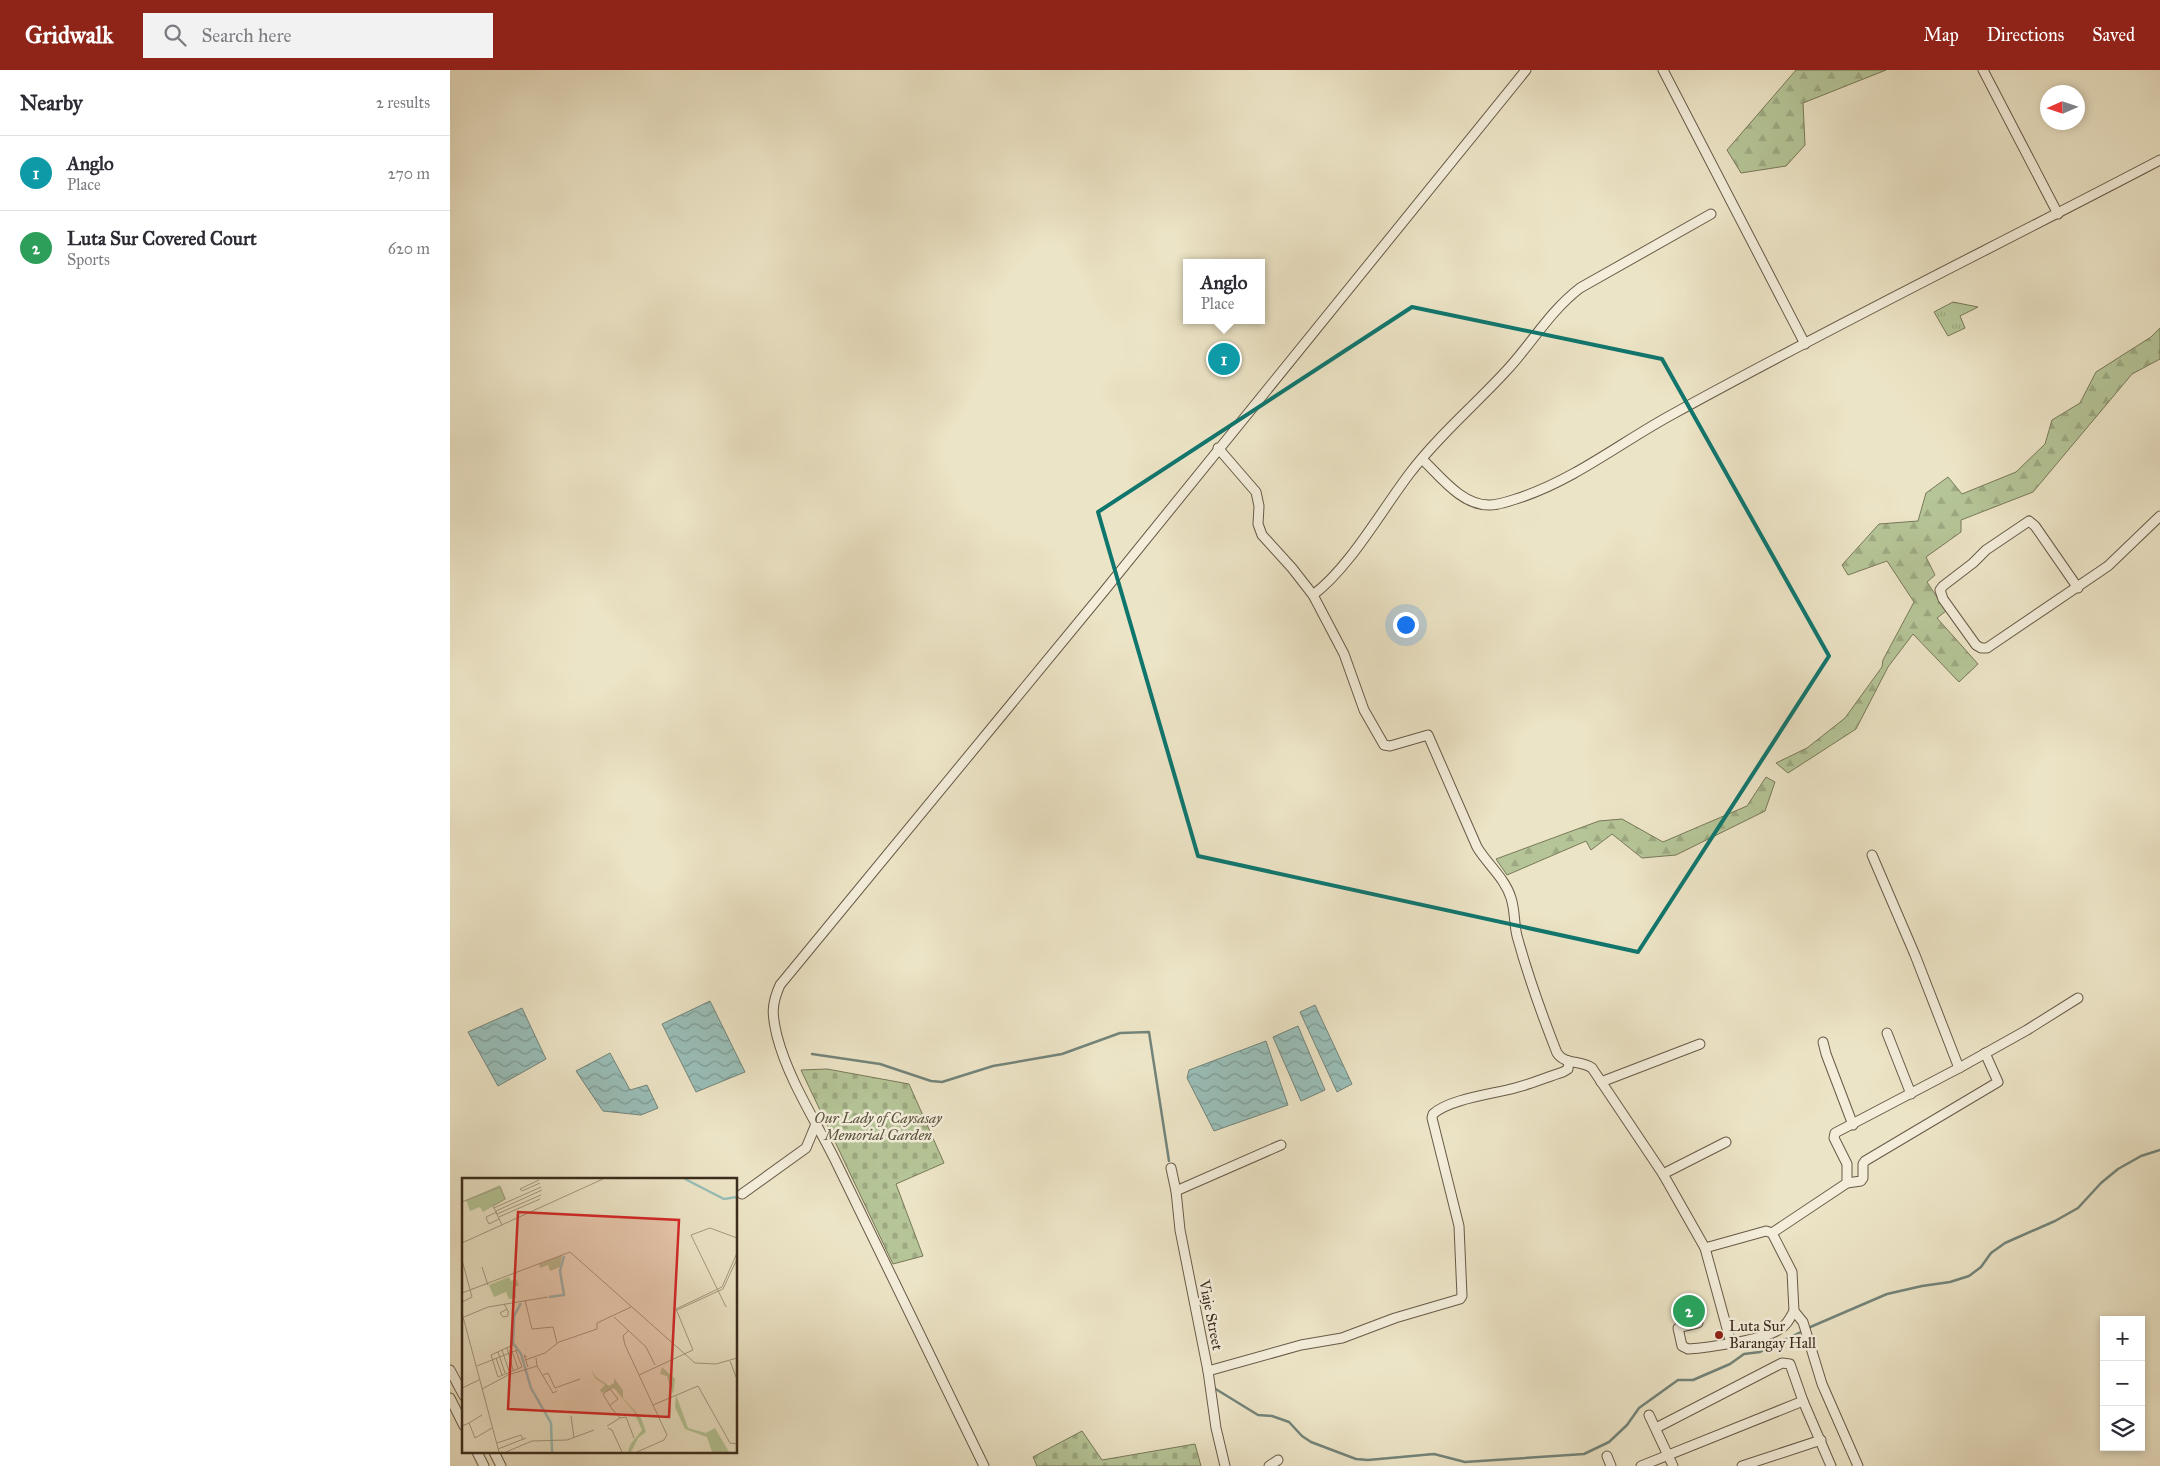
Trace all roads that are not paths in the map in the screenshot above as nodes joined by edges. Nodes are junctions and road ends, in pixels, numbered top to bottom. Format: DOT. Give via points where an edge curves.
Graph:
graph roads {
  1 [pos="1526,70"];
  2 [pos="1663,70"];
  3 [pos="1983,70"];
  4 [pos="2160,160"];
  5 [pos="1711,214"];
  6 [pos="2058,214"];
  7 [pos="1806,344"];
  8 [pos="1218,448"];
  9 [pos="1422,459"];
  10 [pos="2160,516"];
  11 [pos="2078,588"];
  12 [pos="1312,595"];
  13 [pos="1872,855"];
  14 [pos="2078,998"];
  15 [pos="1887,1033"];
  16 [pos="1823,1042"];
  17 [pos="1700,1044"];
  18 [pos="1985,1054"];
  19 [pos="1570,1061"];
  20 [pos="1959,1068"];
  21 [pos="1601,1082"];
  22 [pos="1911,1094"];
  23 [pos="816,1124"];
  24 [pos="1853,1125"];
  25 [pos="1726,1142"];
  26 [pos="1281,1145"];
  27 [pos="1171,1168"];
  28 [pos="1663,1174"];
  29 [pos="1847,1184"];
  30 [pos="1176,1191"];
  31 [pos="742,1194"];
  32 [pos="1772,1233"];
  33 [pos="1705,1248"];
  34 [pos="1794,1311"];
  35 [pos="1698,1323"];
  36 [pos="1731,1343"];
  37 [pos="450,1370"];
  38 [pos="1208,1371"];
  39 [pos="462,1392"];
  40 [pos="450,1398"];
  41 [pos="1803,1401"];
  42 [pos="1649,1415"];
  43 [pos="462,1422"];
  44 [pos="1656,1428"];
  45 [pos="1821,1440"];
  46 [pos="478,1454"];
  47 [pos="495,1454"];
  48 [pos="1668,1454"];
  49 [pos="1606,1456"];
  50 [pos="1278,1460"];
  51 [pos="484,1466"];
  52 [pos="501,1466"];
  53 [pos="984,1466"];
  54 [pos="1225,1466"];
  55 [pos="1269,1466"];
  56 [pos="1611,1466"];
  57 [pos="1641,1466"];
  58 [pos="1673,1466"];
  59 [pos="1742,1466"];
  60 [pos="1831,1466"];
  61 [pos="1858,1466"];
  1 -- 8 [label="street"];
  2 -- 7 [label="street"];
  3 -- 6 [label="street"];
  4 -- 6 [label="street"];
  5 -- 9 [label="street" via="1564,300 1517,359"];
  6 -- 7 [label="street"];
  7 -- 9 [label="street" via="1672,414 1560,482 1509,501 1477,504 1463,497"];
  8 -- 12 [label="street" via="1256,492 1262,536"];
  8 -- 23 [label="street" via="780,985 772,1011 778,1038"];
  9 -- 12 [label="street" via="1334,576"];
  10 -- 11 [label="street" via="2111,563"];
  11 -- 11 [label="street" via="1986,649 1976,645 1940,590 1984,551 2028,521 2035,526"];
  12 -- 19 [label="street" via="1344,654 1364,710 1384,745 1401,744 1428,735 1477,846 1511,898 1517,934 1536,998 1557,1053"];
  13 -- 20 [label="street"];
  14 -- 18 [label="street"];
  15 -- 22 [label="street"];
  16 -- 24 [label="street"];
  17 -- 21 [label="street"];
  18 -- 20 [label="street"];
  18 -- 29 [label="street" via="1998,1082 1866,1161 1861,1181"];
  19 -- 21 [label="street" via="1588,1065"];
  19 -- 38 [label="street" via="1564,1072 1466,1100 1433,1114 1459,1226 1460,1299 1342,1338 1293,1347"];
  20 -- 22 [label="street"];
  21 -- 28 [label="street"];
  22 -- 24 [label="street"];
  23 -- 31 [label="street" via="806,1148"];
  23 -- 53 [label="street"];
  24 -- 29 [label="street" via="1835,1133 1834,1138 1847,1164"];
  25 -- 28 [label="street"];
  26 -- 30 [label="street"];
  27 -- 30 [label="street, Viaje Street"];
  28 -- 33 [label="street"];
  29 -- 32 [label="street"];
  30 -- 38 [label="street, Viaje Street" via="1180,1230"];
  32 -- 33 [label="street" via="1766,1231"];
  32 -- 34 [label="street" via="1792,1272"];
  33 -- 36 [label="street"];
  34 -- 36 [label="street" via="1778,1331"];
  34 -- 61 [label="street" via="1803,1322 1822,1384"];
  35 -- 36 [label="street" via="1678,1328 1685,1348"];
  37 -- 39 [label="street"];
  38 -- 54 [label="street, Viaje Street"];
  40 -- 43 [label="street"];
  41 -- 44 [label="street" via="1790,1364 1782,1363"];
  41 -- 45 [label="street"];
  41 -- 48 [label="street"];
  42 -- 44 [label="street"];
  44 -- 48 [label="street"];
  45 -- 59 [label="street"];
  45 -- 60 [label="street"];
  46 -- 51 [label="street"];
  47 -- 52 [label="street"];
  48 -- 57 [label="street"];
  48 -- 58 [label="street"];
  49 -- 56 [label="street"];
  50 -- 55 [label="street"];
}
